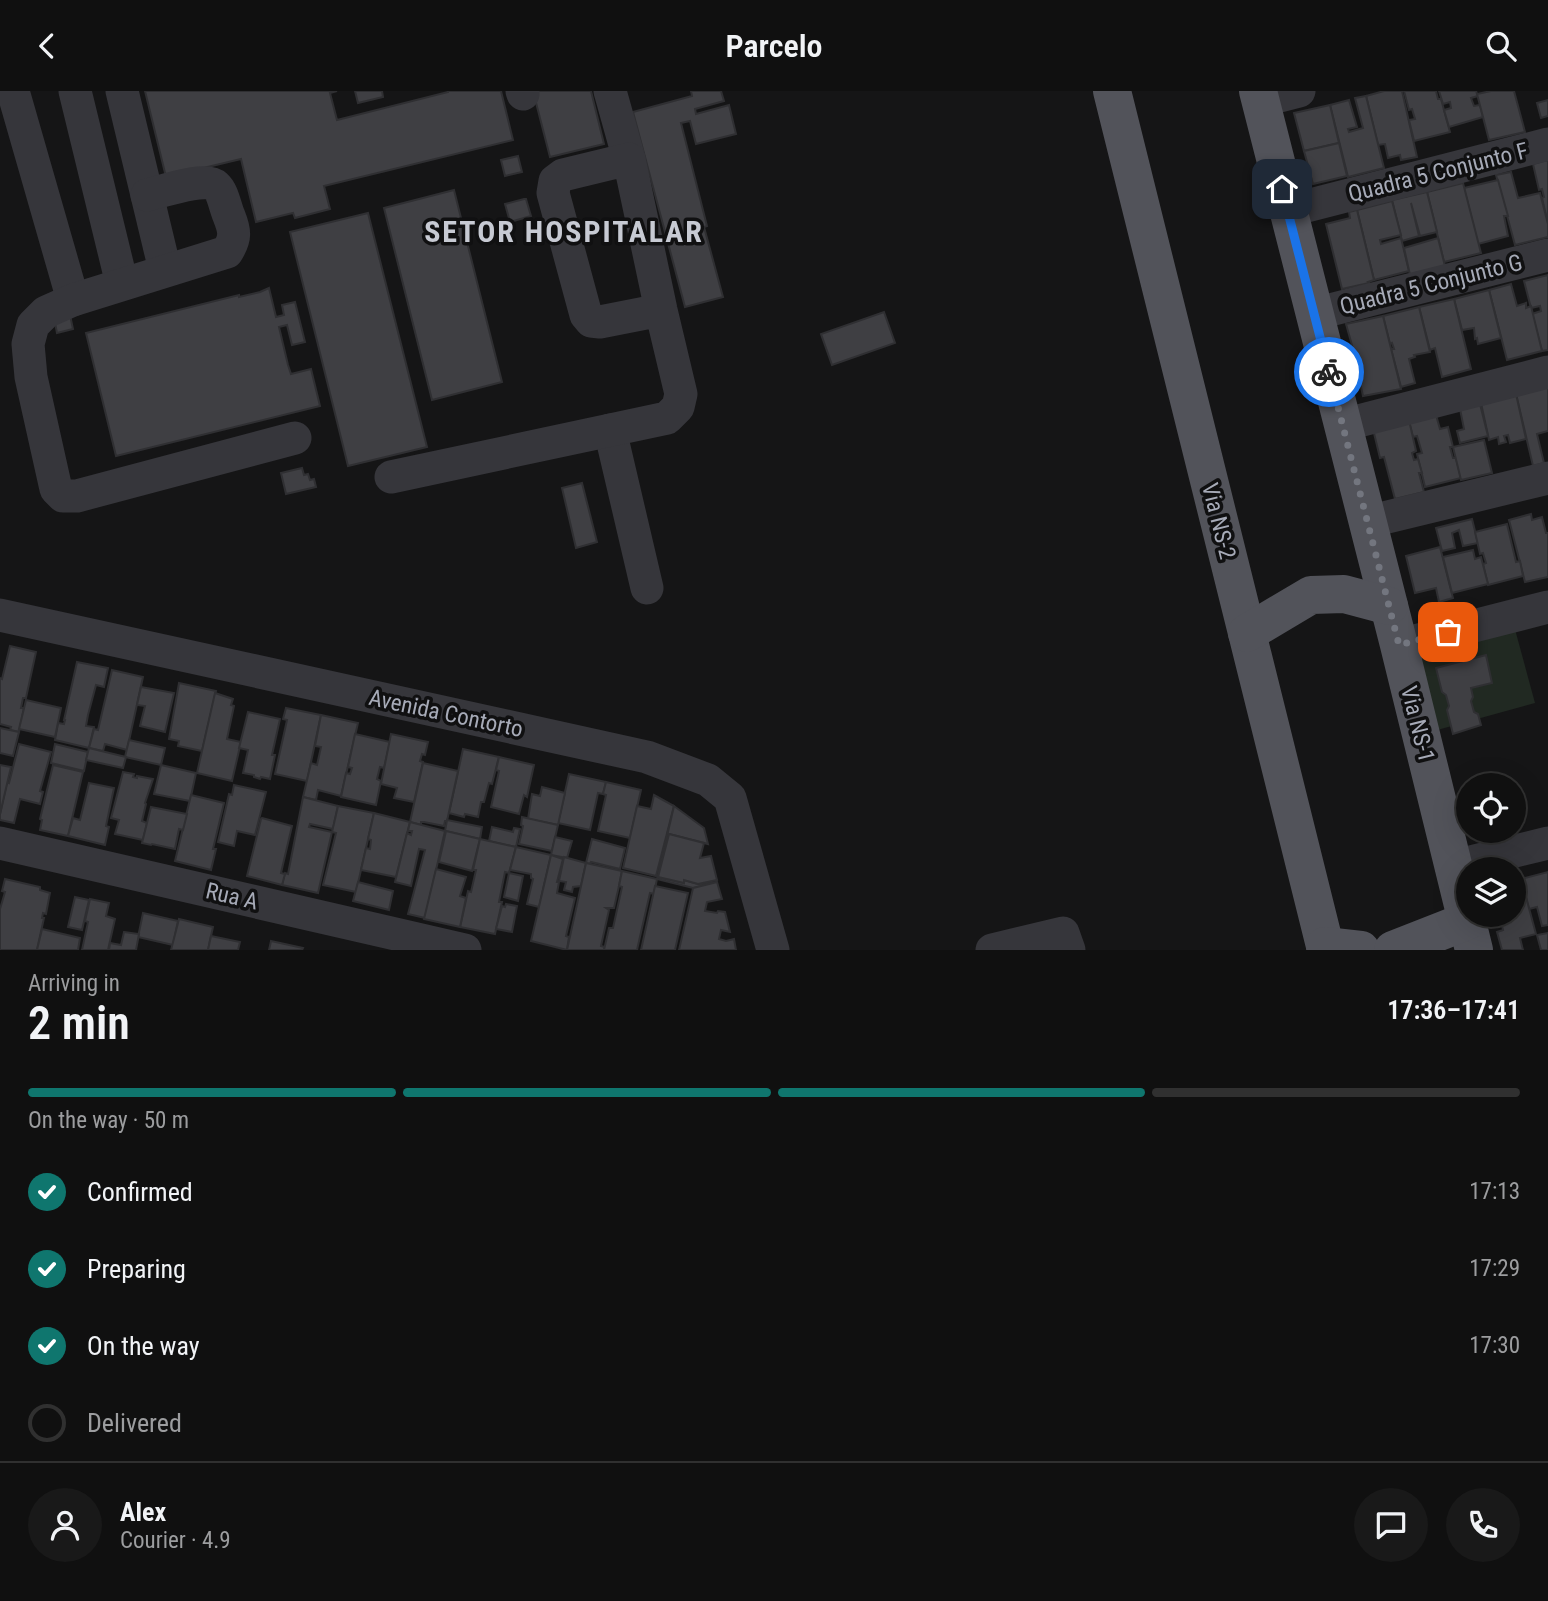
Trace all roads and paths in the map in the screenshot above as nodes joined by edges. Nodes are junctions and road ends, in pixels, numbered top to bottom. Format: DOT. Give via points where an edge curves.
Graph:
graph roads {
  1 [pos="13,91"];
  2 [pos="75,91"];
  3 [pos="122,91"];
  4 [pos="610,91"];
  5 [pos="1112,91"];
  6 [pos="1299,91"];
  7 [pos="1259,96"];
  8 [pos="1548,144"];
  9 [pos="629,159"];
  10 [pos="147,195"];
  11 [pos="1287,211"];
  12 [pos="1548,255"];
  13 [pos="165,270"];
  14 [pos="122,284"];
  15 [pos="73,300"];
  16 [pos="661,310"];
  17 [pos="1314,314"];
  18 [pos="1548,372"];
  19 [pos="1343,425"];
  20 [pos="610,430"];
  21 [pos="295,437"];
  22 [pos="391,477"];
  23 [pos="1548,478"];
  24 [pos="1367,522"];
  25 [pos="647,588"];
  26 [pos="1389,606"];
  27 [pos="1548,607"];
  28 [pos="0,615"];
  29 [pos="1247,633"];
  30 [pos="1399,645"];
  31 [pos="0,843"];
  32 [pos="1548,843"];
  33 [pos="1454,866"];
  34 [pos="1470,936"];
  35 [pos="1337,949"];
  36 [pos="465,950"];
  37 [pos="773,950"];
  38 [pos="992,950"];
  39 [pos="1069,950"];
  40 [pos="1393,950"];
  1 -- 15 [label="street"];
  2 -- 14 [label="street"];
  3 -- 10 [label="street"];
  4 -- 9 [label="street"];
  5 -- 29 [label="main road, Via NS-2"];
  6 -- 7 [label="street"];
  7 -- 11 [label="main road, Via NS-1"];
  8 -- 11 [label="street, Quadra 5 Conjunto F"];
  9 -- 16 [label="street"];
  9 -- 16 [label="street" via="563,175 555,181 554,193 591,321"];
  10 -- 13 [label="street"];
  10 -- 13 [label="street" via="211,183 218,187 233,226 234,241 227,251"];
  11 -- 17 [label="main road, Via NS-1"];
  12 -- 17 [label="street, Quadra 5 Conjunto G"];
  13 -- 14 [label="street"];
  14 -- 15 [label="street"];
  15 -- 21 [label="street" via="46,312 33,325 28,344 56,489 63,496 78,496"];
  16 -- 20 [label="street" via="681,394 678,407 667,418"];
  17 -- 19 [label="main road, Via NS-1"];
  18 -- 19 [label="street"];
  19 -- 24 [label="main road, Via NS-1"];
  20 -- 22 [label="street"];
  20 -- 25 [label="street"];
  23 -- 24 [label="street"];
  24 -- 26 [label="main road, Via NS-1"];
  26 -- 29 [label="main road" via="1344,594 1311,595"];
  26 -- 30 [label="main road, Via NS-1"];
  27 -- 30 [label="street"];
  28 -- 37 [label="street, Avenida Contorto" via="647,757 708,780 730,798"];
  29 -- 35 [label="main road, Via NS-2"];
  30 -- 33 [label="main road, Via NS-1"];
  31 -- 36 [label="street, Rua A"];
  32 -- 33 [label="street"];
  33 -- 34 [label="main road, Via NS-1"];
  34 -- 40 [label="main road"];
  38 -- 39 [label="street" via="1063,933"];
}
